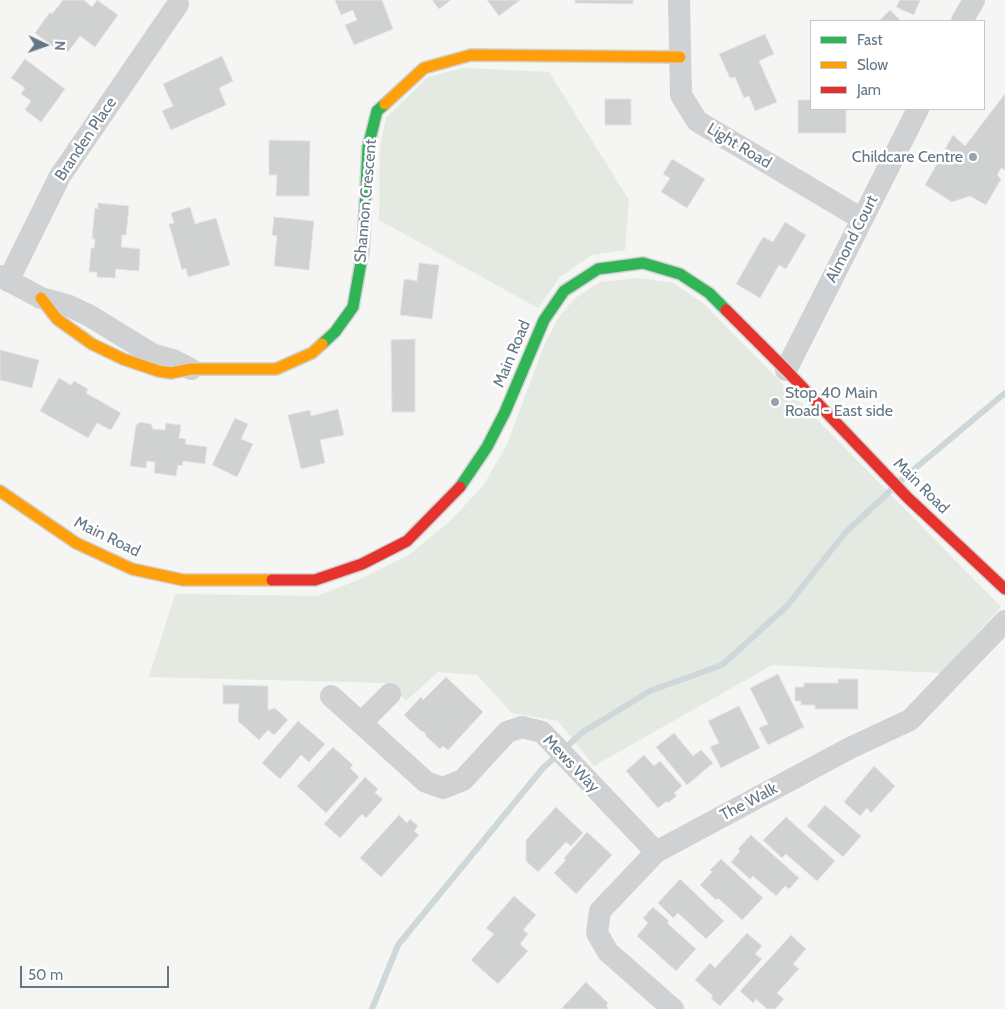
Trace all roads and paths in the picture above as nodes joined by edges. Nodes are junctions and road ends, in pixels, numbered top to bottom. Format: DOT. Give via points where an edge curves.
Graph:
graph roads {
  1 [pos="679,0"];
  2 [pos="974,0"];
  3 [pos="178,4"];
  4 [pos="963,20"];
  5 [pos="680,57"];
  6 [pos="917,110"];
  7 [pos="862,219"];
  8 [pos="4,279"];
  9 [pos="191,369"];
  10 [pos="786,370"];
  11 [pos="0,490"];
  12 [pos="1005,589"];
  13 [pos="1005,621"];
  14 [pos="390,694"];
  15 [pos="331,696"];
  16 [pos="361,723"];
  17 [pos="656,852"];
  18 [pos="673,1009"];
  1 -- 5 [label="street, Light Road"];
  2 -- 4 [label="street"];
  3 -- 8 [label="street, Branden Place" via="60,176"];
  5 -- 7 [label="street, Light Road" via="682,95 697,121"];
  5 -- 9 [label="main road, Shannon Crescent" via="472,55 424,68 377,111 368,147 363,251 353,307 335,332 312,353 276,369"];
  6 -- 7 [label="street, Almond Court"];
  7 -- 10 [label="street, Almond Court"];
  8 -- 9 [label="street, Shannon Crescent" via="40,298 67,305 90,316 152,354"];
  10 -- 11 [label="main road, Main Road" via="709,293 680,274 643,263 598,269 564,291 544,320 487,448 456,491 407,541 362,564 315,580 183,580 132,569 76,543"];
  10 -- 12 [label="main road, Main Road" via="886,476"];
  13 -- 17 [label="street, The Walk" via="910,720 850,748"];
  14 -- 16 [label="street"];
  15 -- 16 [label="street, Mews Way"];
  16 -- 17 [label="street, Mews Way" via="426,782 443,788 463,780 507,732 522,726 542,732"];
  17 -- 18 [label="street, The Walk" via="600,911 598,933 608,952"];
}
